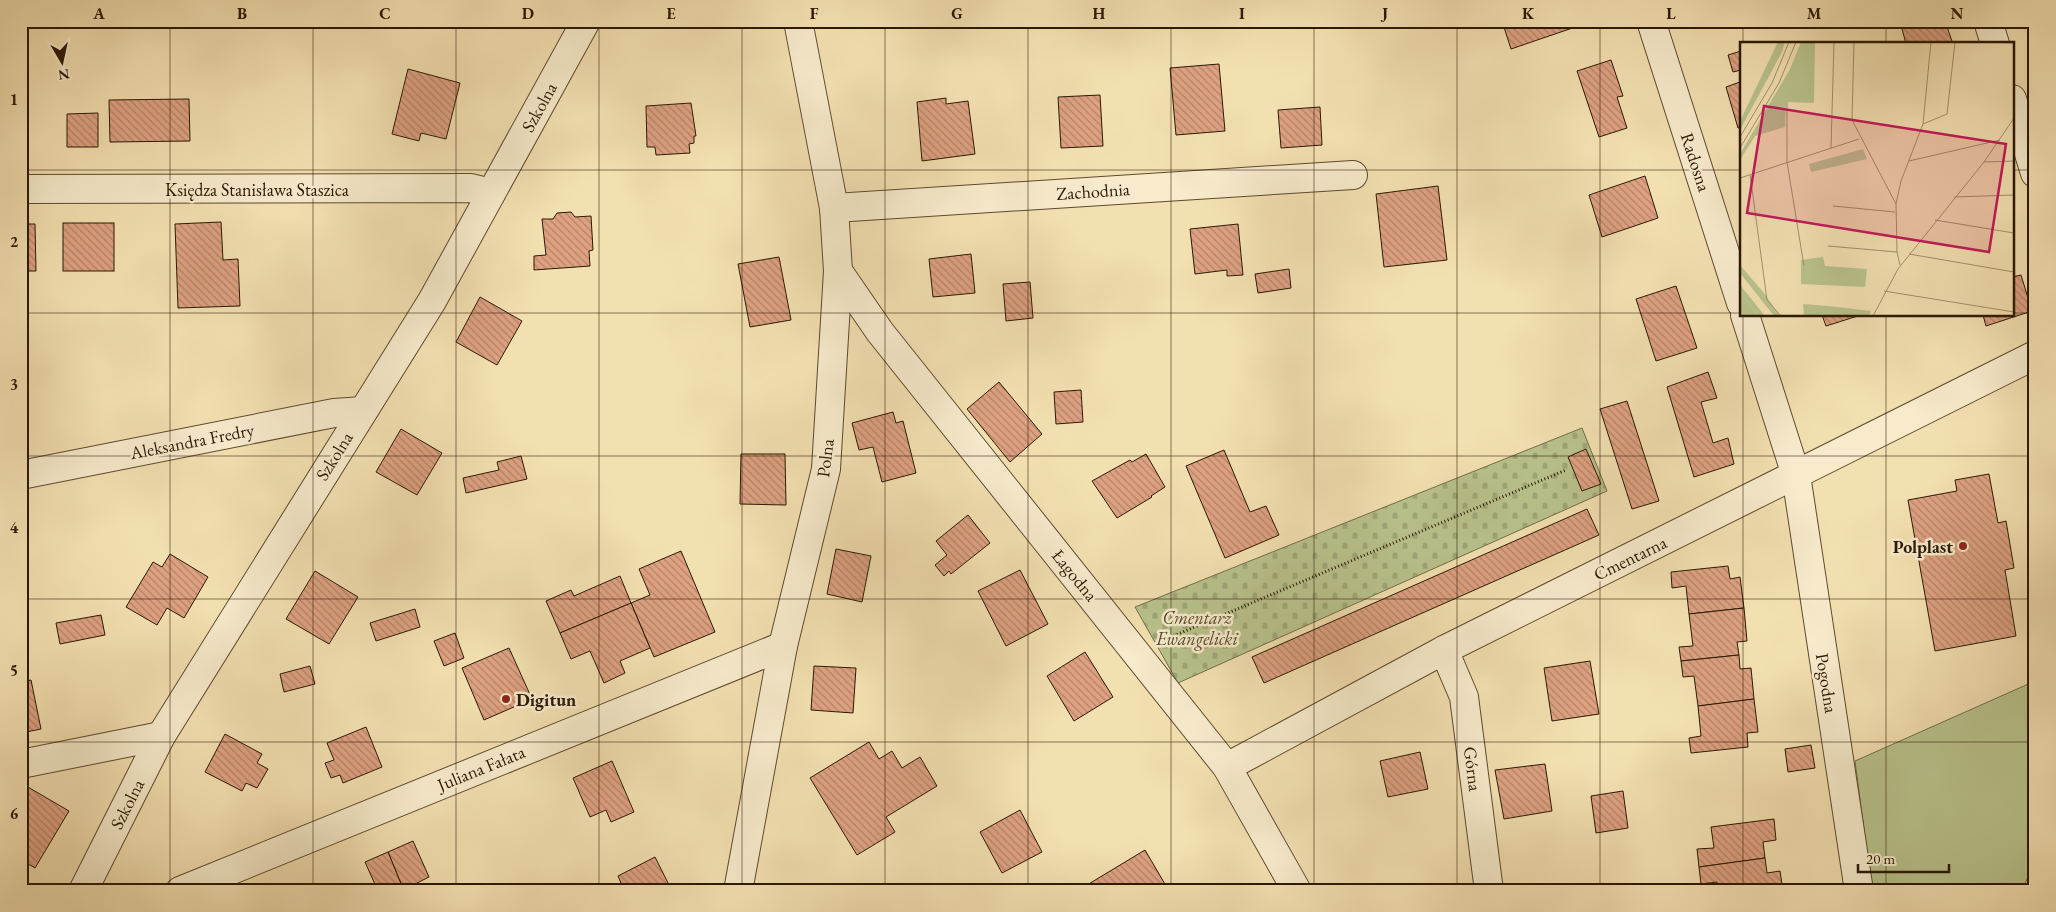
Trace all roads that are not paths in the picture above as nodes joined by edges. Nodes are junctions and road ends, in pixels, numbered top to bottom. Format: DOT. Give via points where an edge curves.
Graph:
graph roads {
  1 [pos="586,21"];
  2 [pos="798,21"];
  3 [pos="1651,21"];
  4 [pos="1988,21"];
  5 [pos="1994,42"];
  6 [pos="2014,105"];
  7 [pos="2035,173"];
  8 [pos="1353,175"];
  9 [pos="21,190"];
  10 [pos="491,193"];
  11 [pos="834,208"];
  12 [pos="838,271"];
  13 [pos="1740,299"];
  14 [pos="1745,316"];
  15 [pos="2035,355"];
  16 [pos="363,410"];
  17 [pos="21,475"];
  18 [pos="1796,475"];
  19 [pos="783,646"];
  20 [pos="1444,650"];
  21 [pos="161,736"];
  22 [pos="21,764"];
  23 [pos="1228,767"];
  24 [pos="83,891"];
  25 [pos="180,891"];
  26 [pos="738,891"];
  27 [pos="1297,891"];
  28 [pos="1490,891"];
  29 [pos="1859,891"];
  1 -- 10 [label="street, Szkolna"];
  2 -- 11 [label="street, Polna"];
  3 -- 13 [label="street, Radosna"];
  4 -- 5 [label="street"];
  6 -- 7 [label="street"];
  8 -- 11 [label="street, Zachodnia"];
  9 -- 10 [label="street, Księdza Stanisława Staszica" via="471,188"];
  10 -- 16 [label="street, Szkolna" via="432,301"];
  11 -- 12 [label="street, Polna"];
  12 -- 19 [label="street, Polna" via="826,470"];
  12 -- 23 [label="street, Łagodna" via="880,332"];
  14 -- 18 [label="street"];
  15 -- 18 [label="street, Cmentarna"];
  16 -- 17 [label="street, Aleksandra Fredry"];
  16 -- 21 [label="street, Szkolna"];
  18 -- 20 [label="street, Cmentarna"];
  18 -- 29 [label="street, Pogodna"];
  19 -- 25 [label="street, Juliana Fałata"];
  19 -- 26 [label="street, Polna"];
  20 -- 23 [label="street, Cmentarna"];
  20 -- 28 [label="street, Górna" via="1464,697"];
  21 -- 22 [label="street"];
  21 -- 24 [label="street, Szkolna"];
  23 -- 27 [label="street, Łagodna"];
}
